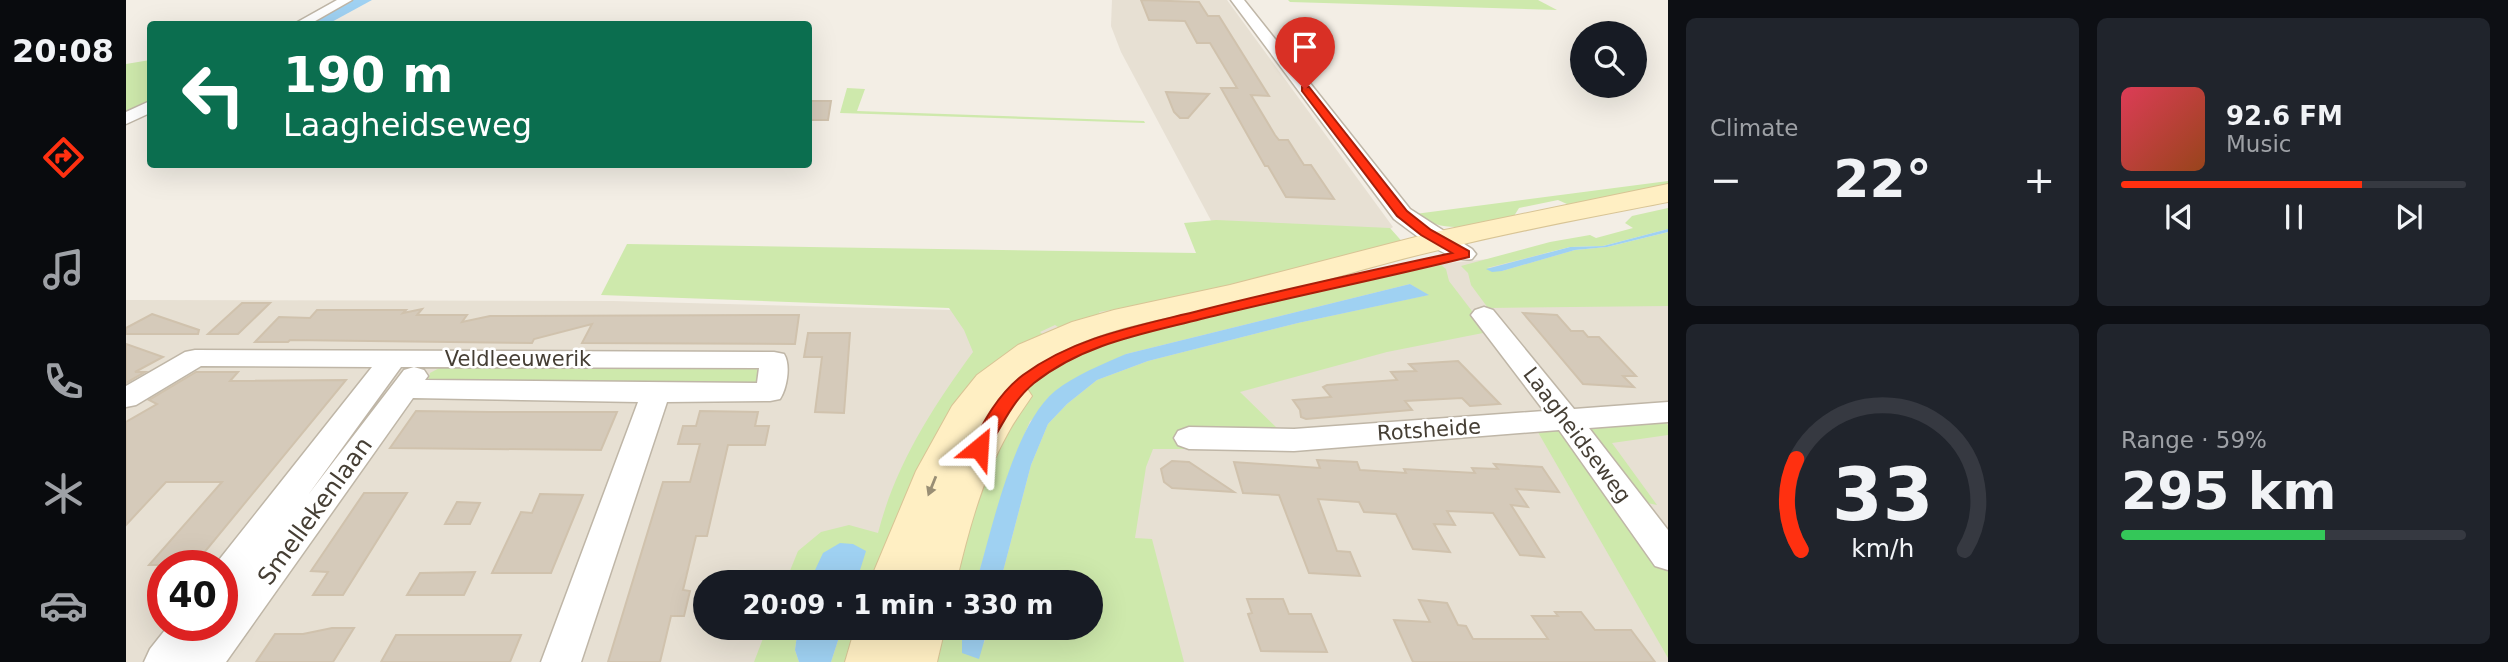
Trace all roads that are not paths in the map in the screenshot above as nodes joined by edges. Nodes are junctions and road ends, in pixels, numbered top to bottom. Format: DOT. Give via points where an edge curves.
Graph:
graph roads {
  1 [pos="346,0"];
  2 [pos="1237,0"];
  3 [pos="307,21"];
  4 [pos="147,108"];
  5 [pos="126,120"];
  6 [pos="1668,193"];
  7 [pos="1668,205"];
  8 [pos="1452,247"];
  9 [pos="1485,315"];
  10 [pos="407,369"];
  11 [pos="656,393"];
  12 [pos="126,398"];
  13 [pos="1668,412"];
  14 [pos="1567,420"];
  15 [pos="1189,438"];
  16 [pos="1668,556"];
  17 [pos="238,565"];
  18 [pos="898,570"];
  19 [pos="934,570"];
  20 [pos="879,640"];
  21 [pos="915,640"];
  22 [pos="180,641"];
  23 [pos="164,662"];
  24 [pos="203,662"];
  25 [pos="561,662"];
  26 [pos="873,662"];
  27 [pos="909,662"];
  1 -- 3 [label="street"];
  2 -- 8 [label="street" via="1402,214"];
  4 -- 5 [label="street"];
  6 -- 8 [label="street"];
  7 -- 8 [label="street" via="1510,246"];
  8 -- 18 [label="street, one-way" via="1081,330 1042,345 974,403 944,457"];
  8 -- 19 [label="street" via="1339,281 1095,341 1062,357 1026,381 997,413 970,465"];
  9 -- 14 [label="street, Laagheidseweg"];
  10 -- 11 [label="street, Veldleeuwerik"];
  10 -- 11 [label="street, Veldleeuwerik" via="774,360 770,392"];
  10 -- 12 [label="street, Veldleeuwerik" via="195,358"];
  10 -- 17 [label="street, Smellekenlaan"];
  10 -- 24 [label="street, Smellekenlaan"];
  11 -- 25 [label="street"];
  13 -- 14 [label="street, Rotsheide"];
  14 -- 15 [label="street, Rotsheide" via="1294,440"];
  14 -- 16 [label="street, Laagheidseweg"];
  20 -- 26 [label="street"];
  21 -- 27 [label="street"];
  22 -- 23 [label="street"];
}
